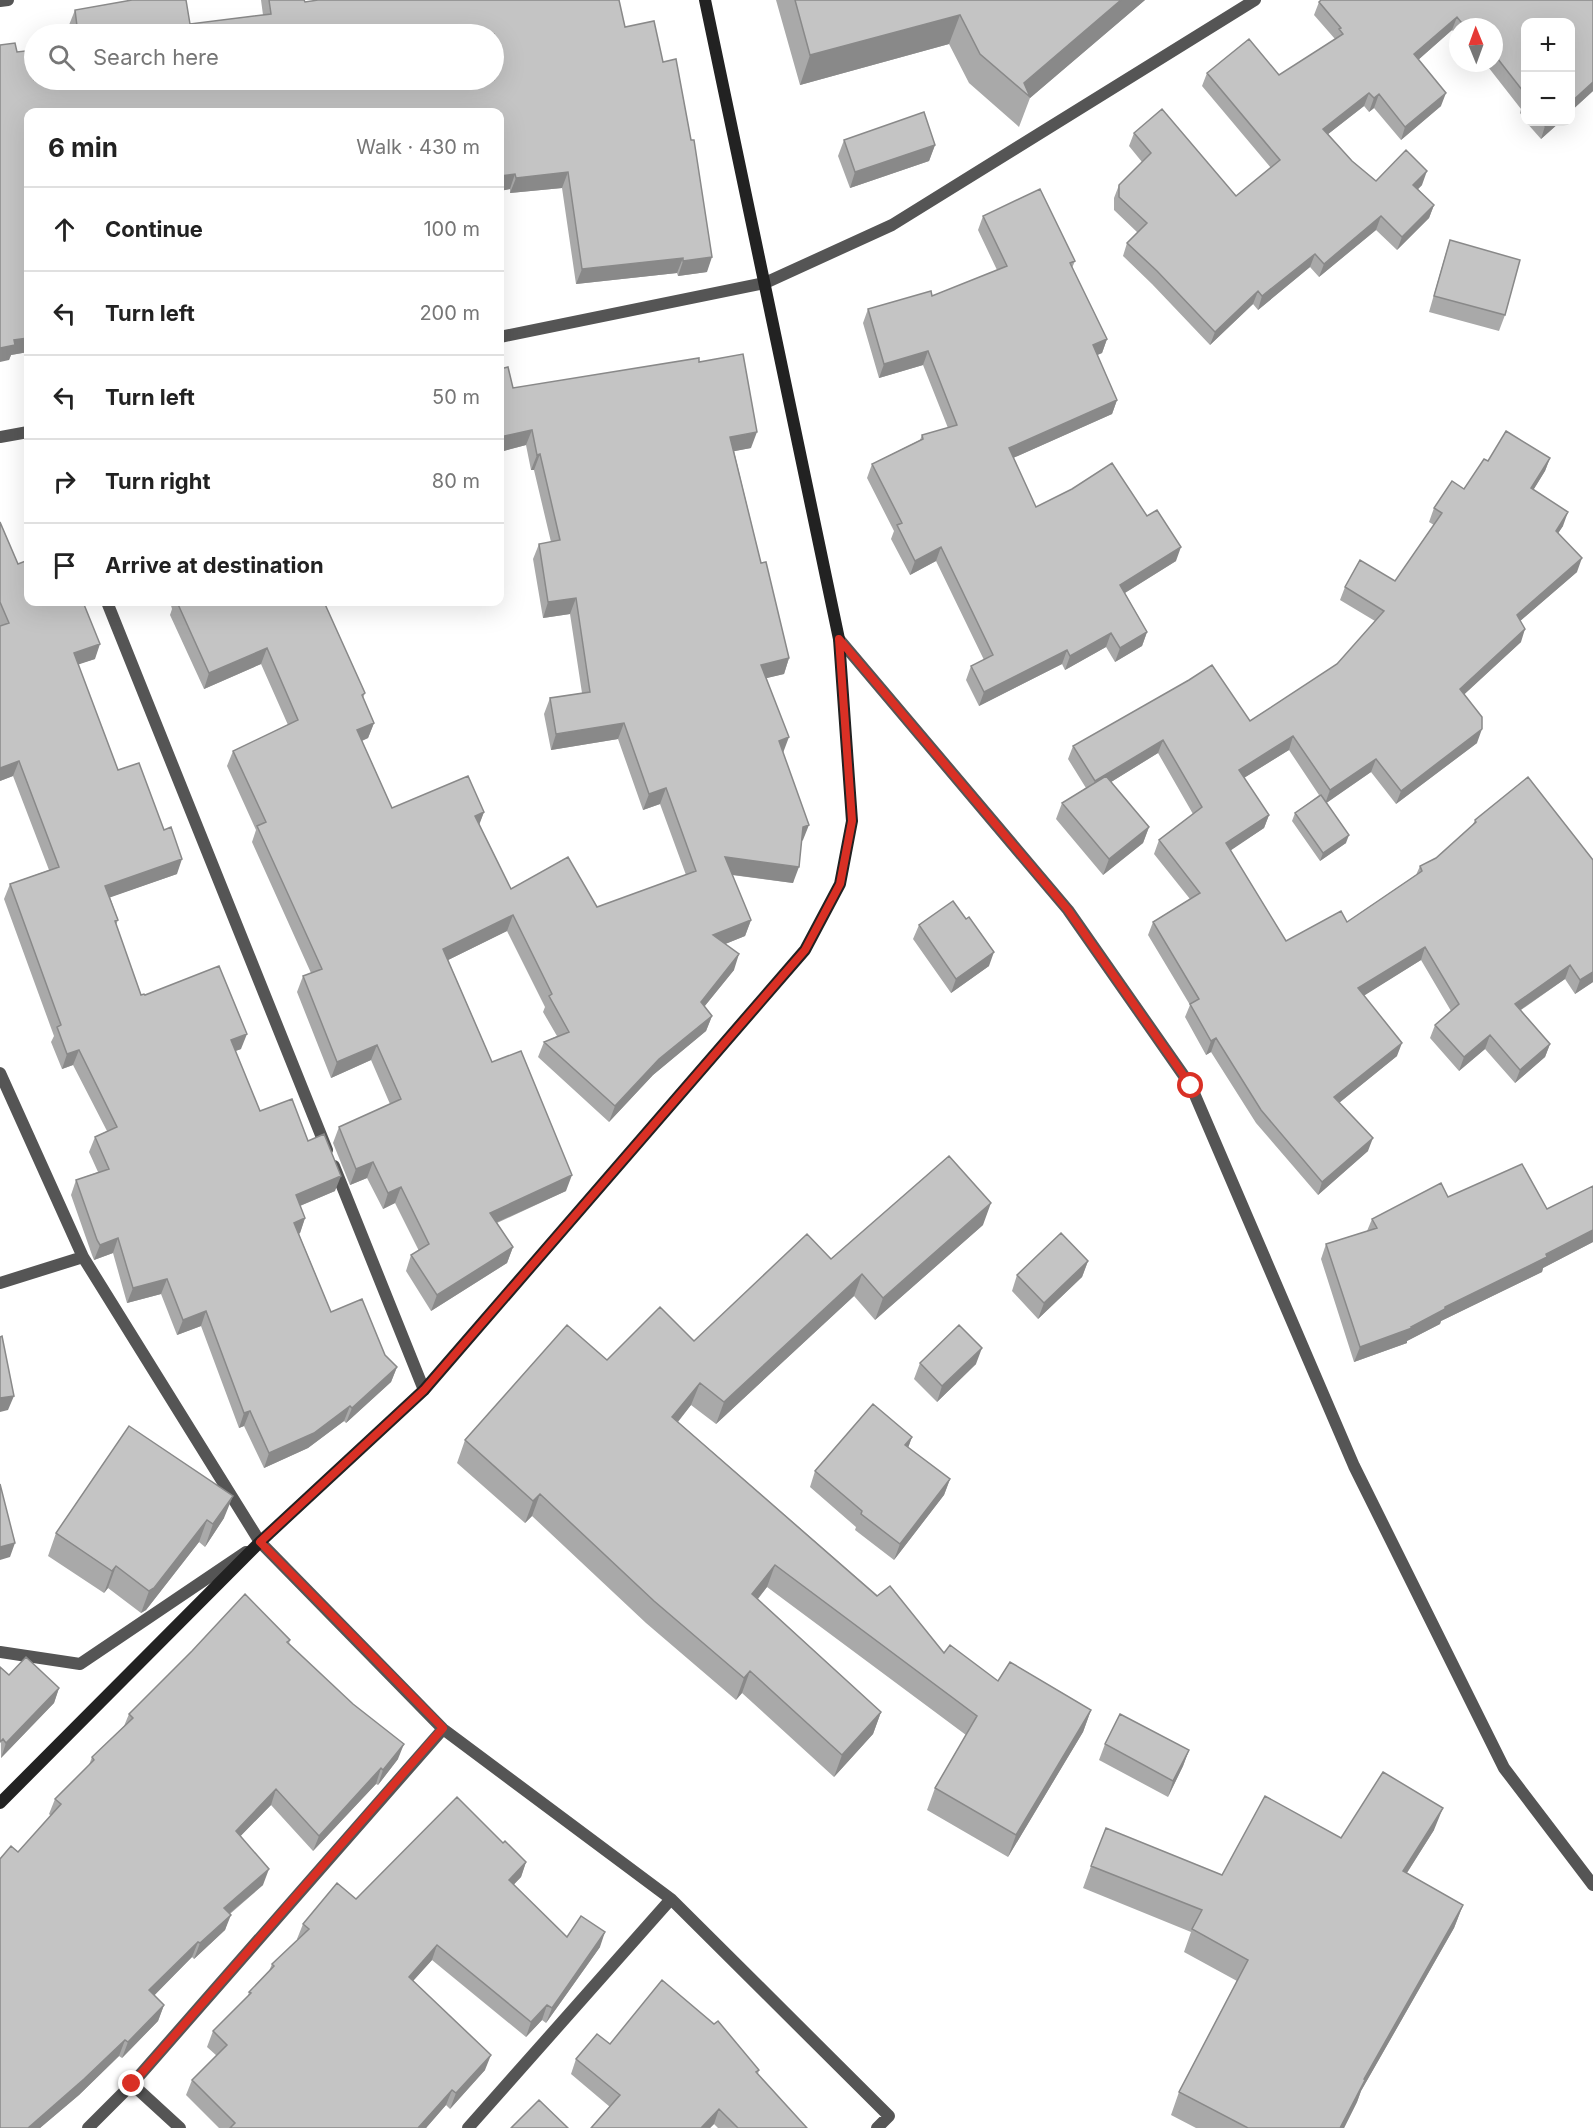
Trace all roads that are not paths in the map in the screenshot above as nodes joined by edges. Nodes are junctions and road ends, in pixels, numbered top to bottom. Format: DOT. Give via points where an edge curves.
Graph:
graph roads {
  1 [pos="8,0"];
  2 [pos="705,0"];
  3 [pos="1255,0"];
  4 [pos="0,2"];
  5 [pos="765,283"];
  6 [pos="504,336"];
  7 [pos="24,433"];
  8 [pos="0,436"];
  9 [pos="109,606"];
  10 [pos="839,639"];
  11 [pos="0,1073"];
  12 [pos="83,1257"];
  13 [pos="0,1283"];
  14 [pos="424,1390"];
  15 [pos="260,1542"];
  16 [pos="0,1652"];
  17 [pos="443,1728"];
  18 [pos="0,1803"];
  19 [pos="1593,1885"];
  20 [pos="671,1899"];
  21 [pos="132,2084"];
  22 [pos="88,2128"];
  23 [pos="180,2128"];
  24 [pos="468,2128"];
  25 [pos="877,2128"];
  1 -- 4 [label="street"];
  2 -- 5 [label="main road"];
  3 -- 5 [label="street" via="892,225"];
  5 -- 6 [label="street"];
  5 -- 10 [label="main road"];
  7 -- 8 [label="street"];
  9 -- 14 [label="street"];
  10 -- 14 [label="main road" via="852,821 840,884 805,950"];
  10 -- 19 [label="street" via="1068,910 1191,1086 1354,1466 1498,1757"];
  11 -- 12 [label="street"];
  12 -- 13 [label="street"];
  12 -- 15 [label="street"];
  14 -- 15 [label="main road"];
  15 -- 16 [label="street" via="80,1664"];
  15 -- 17 [label="street"];
  15 -- 18 [label="main road"];
  17 -- 20 [label="street"];
  17 -- 21 [label="street"];
  20 -- 24 [label="street"];
  20 -- 25 [label="street" via="890,2116"];
  21 -- 22 [label="street"];
  21 -- 23 [label="street"];
}
